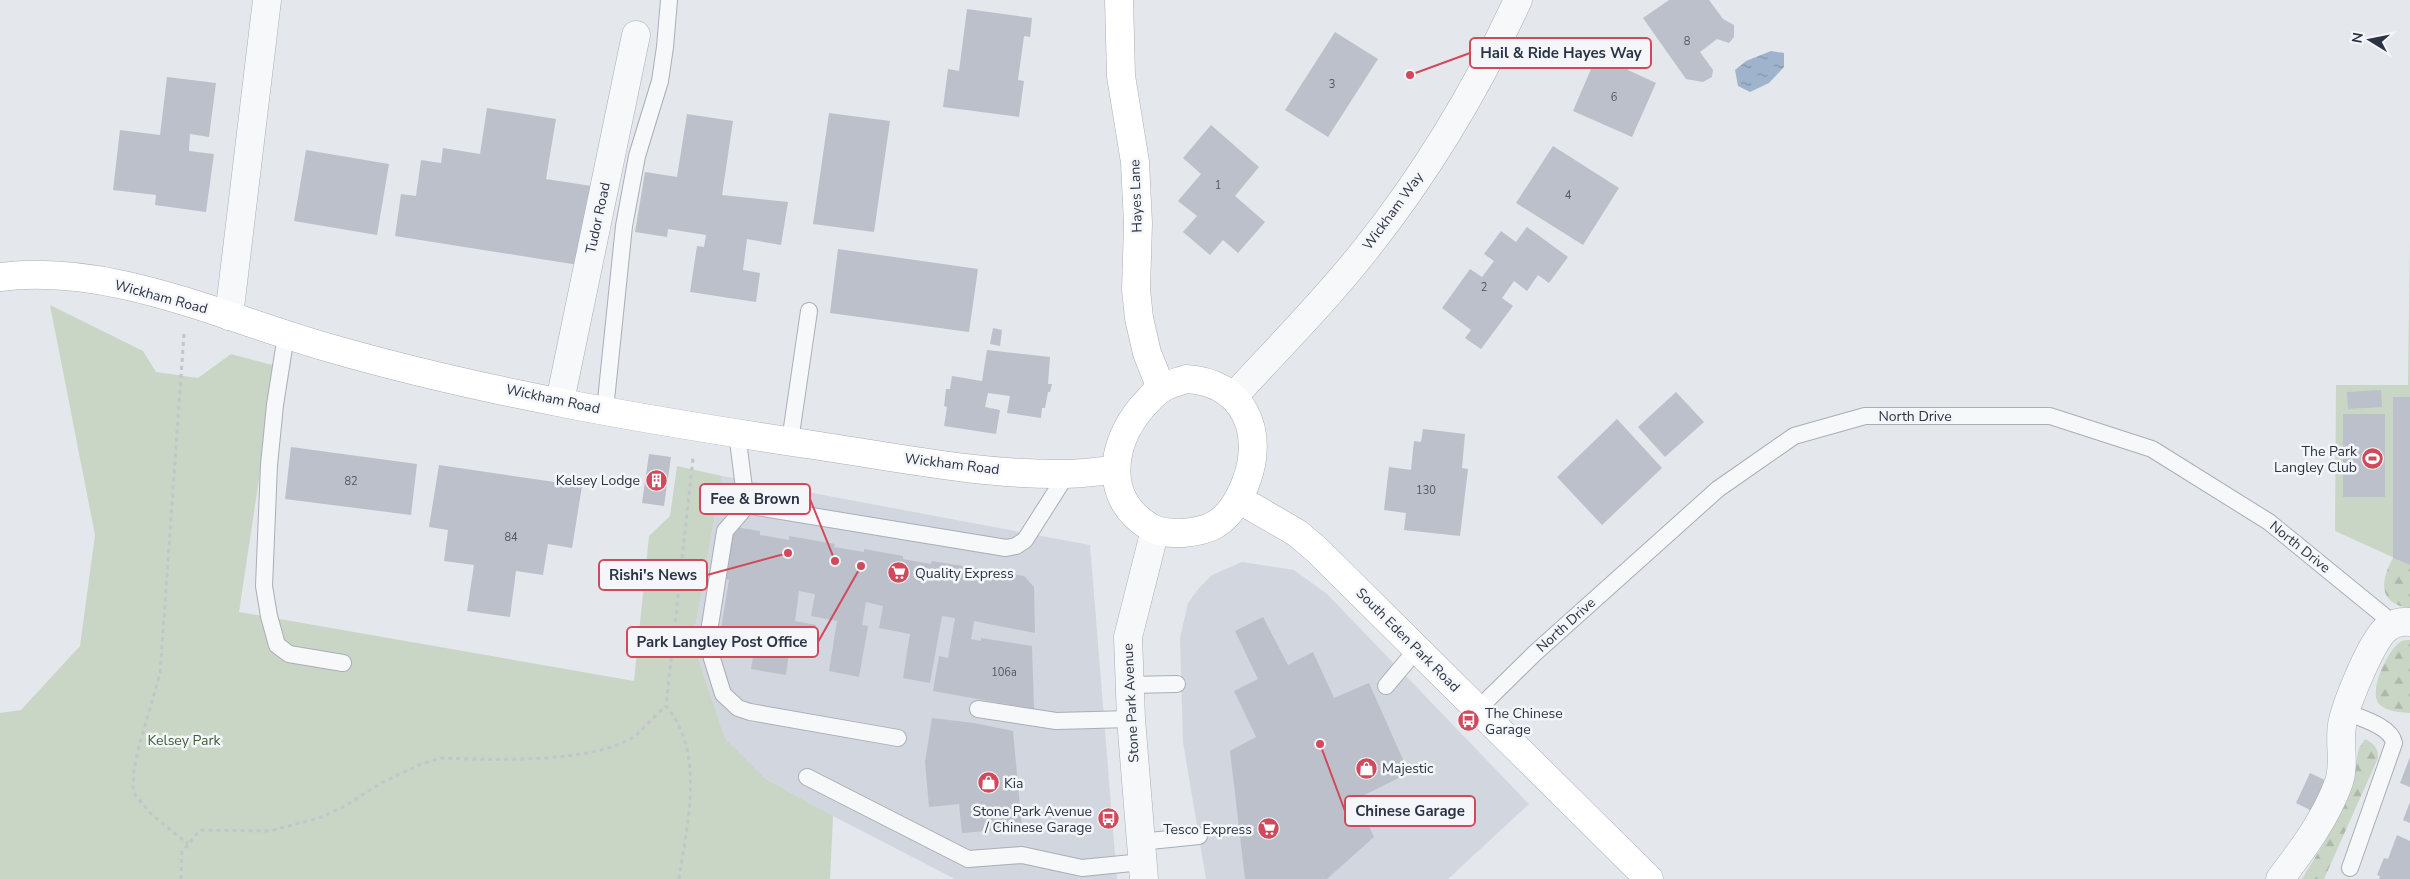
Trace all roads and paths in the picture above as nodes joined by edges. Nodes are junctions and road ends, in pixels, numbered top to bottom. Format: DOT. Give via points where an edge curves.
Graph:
graph roads {
  1 [pos="267,0"];
  2 [pos="668,0"];
  3 [pos="1119,0"];
  4 [pos="1518,0"];
  5 [pos="636,35"];
  6 [pos="0,277"];
  7 [pos="187,303"];
  8 [pos="809,311"];
  9 [pos="229,316"];
  10 [pos="286,335"];
  11 [pos="1161,388"];
  12 [pos="1234,396"];
  13 [pos="560,401"];
  14 [pos="606,410"];
  15 [pos="738,433"];
  16 [pos="790,441"];
  17 [pos="1116,470"];
  18 [pos="1067,474"];
  19 [pos="1240,500"];
  20 [pos="750,502"];
  21 [pos="1155,530"];
  22 [pos="2402,623"];
  23 [pos="1417,649"];
  24 [pos="343,663"];
  25 [pos="1176,684"];
  26 [pos="1129,685"];
  27 [pos="1386,686"];
  28 [pos="666,706"];
  29 [pos="1478,709"];
  30 [pos="978,710"];
  31 [pos="2346,712"];
  32 [pos="1131,719"];
  33 [pos="898,738"];
  34 [pos="808,778"];
  35 [pos="1199,836"];
  36 [pos="188,844"];
  37 [pos="1142,861"];
  38 [pos="2350,868"];
  39 [pos="181,879"];
  40 [pos="1649,879"];
  41 [pos="2280,879"];
  1 -- 9 [label="street"];
  2 -- 14 [label="lane" via="666,46 660,81 637,156 624,226"];
  3 -- 11 [label="main road, Hayes Lane" via="1121,76 1136,162 1137,305 1147,353"];
  4 -- 12 [label="street, Wickham Way" via="1457,118 1394,213 1338,282"];
  5 -- 13 [label="street, Tudor Road"];
  6 -- 7 [label="main road, Wickham Road" via="36,274 99,280"];
  7 -- 9 [label="main road, Wickham Road"];
  7 -- 36 [label="path" via="160,674 139,746 133,792 151,814"];
  8 -- 16 [label="lane"];
  9 -- 10 [label="main road, Wickham Road"];
  10 -- 13 [label="main road, Wickham Road" via="389,364"];
  10 -- 24 [label="lane" via="269,465 264,586 269,616 277,645 289,654"];
  11 -- 12 [label="main road" via="1186,380 1202,380"];
  11 -- 17 [label="main road" via="1136,415 1124,434"];
  12 -- 19 [label="main road" via="1249,423 1254,445 1252,466"];
  13 -- 14 [label="main road, Wickham Road"];
  14 -- 15 [label="main road, Wickham Road"];
  15 -- 16 [label="main road, Wickham Road"];
  15 -- 20 [label="lane" via="745,496"];
  16 -- 18 [label="main road, Wickham Road" via="1001,471"];
  17 -- 18 [label="main road, Wickham Road"];
  17 -- 21 [label="main road" via="1127,509"];
  18 -- 20 [label="lane" via="1025,540 1006,548 757,507"];
  19 -- 21 [label="main road" via="1216,524 1202,530 1176,533"];
  19 -- 23 [label="main road, South Eden Park Road" via="1268,514 1308,542"];
  20 -- 33 [label="lane" via="726,531 709,624 710,652 723,694 729,702 750,712"];
  21 -- 26 [label="street, Stone Park Avenue" via="1128,638"];
  22 -- 29 [label="lane, North Drive" via="2269,522 2152,449 2050,416 1865,416 1794,436 1718,489 1535,653"];
  22 -- 31 [label="street" via="2386,630 2374,645"];
  23 -- 27 [label="lane"];
  23 -- 29 [label="main road, South Eden Park Road"];
  25 -- 26 [label="lane"];
  26 -- 32 [label="street, Stone Park Avenue"];
  28 -- 36 [label="path" via="635,735 603,750 566,756 441,758 381,783 322,817 270,831 200,830"];
  29 -- 40 [label="main road, South Eden Park Road"];
  30 -- 32 [label="lane" via="1056,721"];
  31 -- 38 [label="lane" via="2394,738"];
  31 -- 41 [label="street" via="2342,725 2342,771 2338,782 2314,833"];
  32 -- 37 [label="street, Stone Park Avenue"];
  34 -- 37 [label="lane" via="968,859 1022,855 1082,868"];
  35 -- 37 [label="lane"];
  36 -- 39 [label="path" via="182,852"];
}
